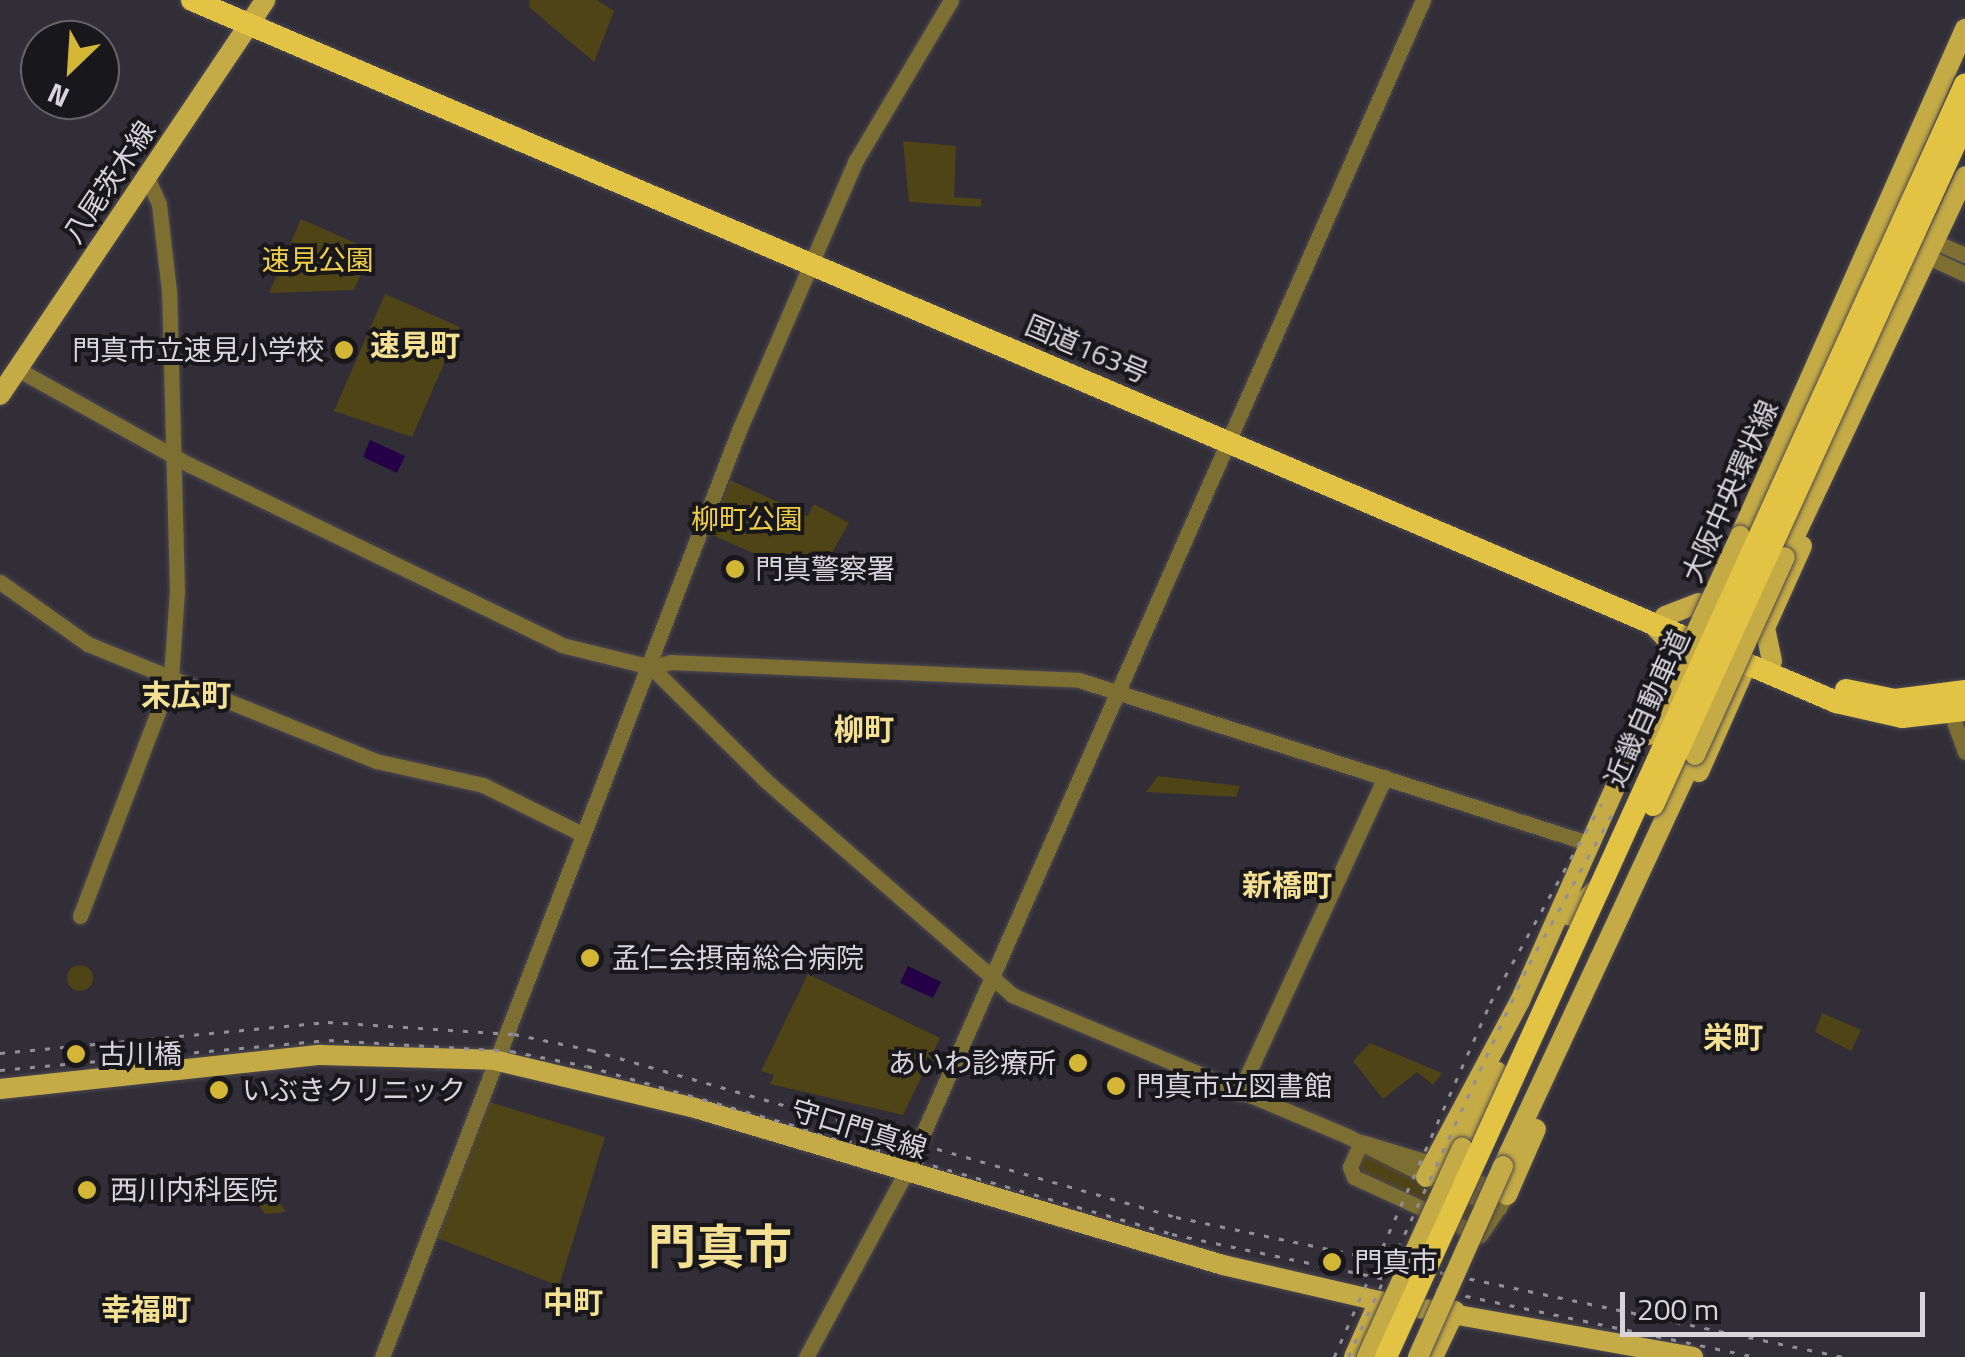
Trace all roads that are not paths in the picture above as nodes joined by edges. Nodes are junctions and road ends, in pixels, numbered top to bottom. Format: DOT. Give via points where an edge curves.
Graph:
graph roads {
  1 [pos="192,0"];
  2 [pos="218,0"];
  3 [pos="951,0"];
  4 [pos="1423,0"];
  5 [pos="256,13"];
  6 [pos="1965,29"];
  7 [pos="1965,84"];
  8 [pos="1965,118"];
  9 [pos="145,174"];
  10 [pos="1965,176"];
  11 [pos="1878,225"];
  12 [pos="1903,236"];
  13 [pos="1931,249"];
  14 [pos="1965,255"];
  15 [pos="811,259"];
  16 [pos="1965,274"];
  17 [pos="1898,313"];
  18 [pos="1884,340"];
  19 [pos="1817,364"];
  20 [pos="19,370"];
  21 [pos="0,395"];
  22 [pos="1229,437"];
  23 [pos="173,456"];
  24 [pos="0,582"];
  25 [pos="1700,602"];
  26 [pos="1658,619"];
  27 [pos="1723,646"];
  28 [pos="651,667"];
  29 [pos="170,678"];
  30 [pos="1789,681"];
  31 [pos="1115,687"];
  32 [pos="1733,696"];
  33 [pos="1956,703"];
  34 [pos="1965,752"];
  35 [pos="1385,777"];
  36 [pos="582,834"];
  37 [pos="1590,844"];
  38 [pos="1622,914"];
  39 [pos="80,916"];
  40 [pos="1566,924"];
  41 [pos="1604,960"];
  42 [pos="1530,978"];
  43 [pos="989,979"];
  44 [pos="1520,1001"];
  45 [pos="494,1060"];
  46 [pos="1499,1067"];
  47 [pos="0,1089"];
  48 [pos="1239,1093"];
  49 [pos="1360,1142"];
  50 [pos="1429,1171"];
  51 [pos="906,1172"];
  52 [pos="1503,1201"];
  53 [pos="1379,1302"];
  54 [pos="1455,1311"];
  55 [pos="1363,1355"];
  56 [pos="382,1357"];
  57 [pos="806,1357"];
  58 [pos="1386,1357"];
  59 [pos="1402,1357"];
  60 [pos="1418,1357"];
  61 [pos="1432,1357"];
  62 [pos="1692,1357"];
  1 -- 5 [label="highway, 国道163号"];
  2 -- 5 [label="highway, 国道163号"];
  3 -- 15 [label="street" via="855,162"];
  4 -- 22 [label="street"];
  5 -- 9 [label="main road, 八尾茨木線"];
  5 -- 15 [label="highway, 国道163号"];
  6 -- 11 [label="main road, 大阪中央環状線"];
  7 -- 58 [label="highway, 近畿自動車道, bridge"];
  8 -- 12 [label="main road"];
  8 -- 59 [label="highway, 近畿自動車道, bridge"];
  9 -- 20 [label="main road, 八尾茨木線"];
  9 -- 23 [label="street" via="156,190 168,272"];
  10 -- 13 [label="main road"];
  11 -- 12 [label="street"];
  11 -- 19 [label="main road, 大阪中央環状線"];
  12 -- 13 [label="street"];
  13 -- 14 [label="street"];
  13 -- 16 [label="street"];
  13 -- 17 [label="main road"];
  15 -- 22 [label="highway, 国道163号"];
  15 -- 28 [label="street"];
  17 -- 18 [label="main road"];
  17 -- 27 [label="main road" via="1876,380 1765,628"];
  18 -- 27 [label="main road" via="1821,418"];
  18 -- 38 [label="main road, bridge"];
  19 -- 25 [label="main road" via="1803,377"];
  19 -- 27 [label="main road" via="1820,379"];
  19 -- 40 [label="main road, 大阪中央環状線, bridge"];
  20 -- 21 [label="main road, 八尾茨木線"];
  20 -- 23 [label="street"];
  22 -- 26 [label="highway, 国道163号"];
  22 -- 31 [label="street"];
  23 -- 28 [label="street" via="562,645"];
  23 -- 29 [label="street" via="178,591"];
  24 -- 29 [label="street" via="73,638"];
  25 -- 26 [label="main road"];
  25 -- 27 [label="main road"];
  26 -- 27 [label="highway, 国道163号"];
  26 -- 37 [label="main road" via="1671,661"];
  27 -- 30 [label="highway, 国道163号"];
  27 -- 32 [label="main road"];
  27 -- 33 [label="highway, 国道163号" via="1867,697"];
  27 -- 38 [label="main road"];
  27 -- 40 [label="main road" via="1620,860"];
  28 -- 31 [label="street" via="914,670"];
  28 -- 36 [label="street"];
  28 -- 43 [label="street" via="765,780"];
  29 -- 36 [label="street" via="376,761 483,785"];
  29 -- 39 [label="street"];
  30 -- 32 [label="main road" via="1752,678"];
  30 -- 33 [label="highway, 国道163号" via="1873,714"];
  31 -- 35 [label="street"];
  31 -- 43 [label="street"];
  32 -- 38 [label="main road" via="1651,876"];
  33 -- 34 [label="street"];
  35 -- 37 [label="street"];
  35 -- 48 [label="street"];
  36 -- 45 [label="street"];
  37 -- 42 [label="main road"];
  38 -- 41 [label="main road"];
  40 -- 42 [label="main road"];
  40 -- 46 [label="main road, 大阪中央環状線"];
  41 -- 52 [label="main road" via="1588,1014"];
  41 -- 60 [label="main road, bridge"];
  42 -- 44 [label="main road"];
  43 -- 48 [label="street" via="1052,1016"];
  43 -- 51 [label="street"];
  44 -- 46 [label="main road"];
  44 -- 50 [label="main road"];
  45 -- 47 [label="main road, 守口門真線" via="320,1055"];
  45 -- 51 [label="main road, 守口門真線" via="568,1074"];
  45 -- 56 [label="street"];
  46 -- 55 [label="main road, 大阪中央環状線, bridge"];
  48 -- 49 [label="street"];
  49 -- 50 [label="street"];
  49 -- 52 [label="street" via="1350,1173 1480,1235"];
  50 -- 52 [label="street"];
  51 -- 53 [label="main road, 守口門真線" via="1223,1265"];
  51 -- 57 [label="street"];
  53 -- 54 [label="main road, 守口門真線"];
  53 -- 55 [label="main road"];
  54 -- 61 [label="main road"];
  54 -- 62 [label="main road, 守口門真線"];
}
